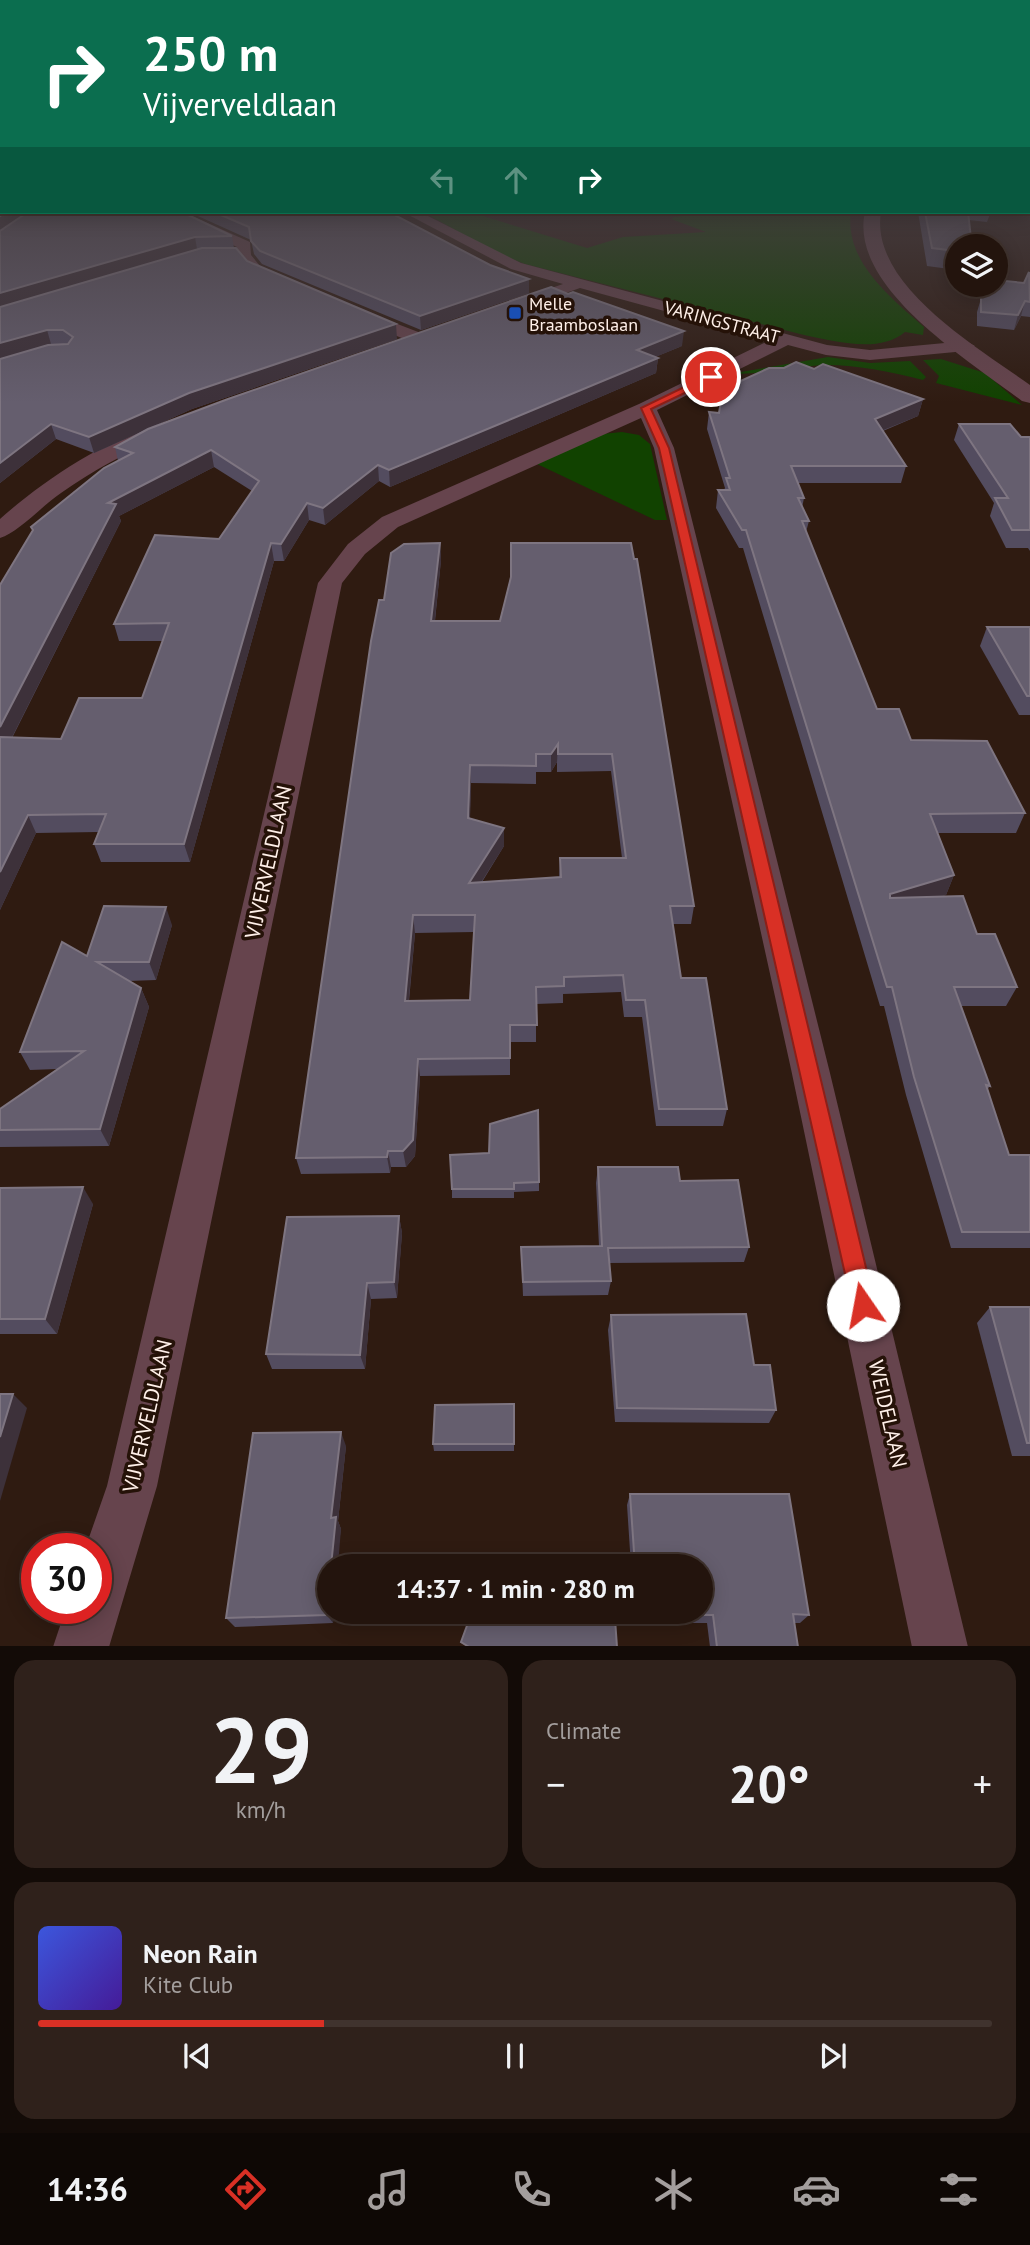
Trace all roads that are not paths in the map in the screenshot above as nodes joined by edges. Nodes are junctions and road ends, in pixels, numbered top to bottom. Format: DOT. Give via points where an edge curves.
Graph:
graph roads {
  1 [pos="245,250"];
  2 [pos="482,250"];
  3 [pos="874,250"];
  4 [pos="226,254"];
  5 [pos="267,254"];
  6 [pos="287,263"];
  7 [pos="580,283"];
  8 [pos="337,304"];
  9 [pos="502,311"];
  10 [pos="786,339"];
  11 [pos="966,346"];
  12 [pos="395,348"];
  13 [pos="826,350"];
  14 [pos="739,364"];
  15 [pos="1030,396"];
  16 [pos="646,408"];
  17 [pos="177,424"];
  18 [pos="0,531"];
  19 [pos="112,1548"];
  20 [pos="88,1624"];
  21 [pos="81,1646"];
  22 [pos="940,1646"];
  1 -- 4 [label="street"];
  1 -- 5 [label="street"];
  1 -- 6 [label="street" via="255,269 295,287"];
  2 -- 7 [label="street, VARINGSTRAAT"];
  3 -- 11 [label="street" via="884,270 913,302"];
  7 -- 9 [label="street"];
  7 -- 10 [label="street, VARINGSTRAAT"];
  8 -- 12 [label="street" via="426,337"];
  10 -- 13 [label="street, VARINGSTRAAT"];
  10 -- 14 [label="street, VIJVERVELDLAAN"];
  11 -- 13 [label="street, VARINGSTRAAT" via="870,355"];
  11 -- 15 [label="street"];
  13 -- 14 [label="street, VIJVERVELDLAAN" via="806,359"];
  14 -- 16 [label="street, VIJVERVELDLAAN"];
  16 -- 19 [label="street, VIJVERVELDLAAN" via="390,522 346,557 330,583 132,1486"];
  16 -- 22 [label="street, WEIDELAAN" via="664,448"];
  17 -- 18 [label="street" via="73,472 25,506"];
  20 -- 21 [label="street"];
}
